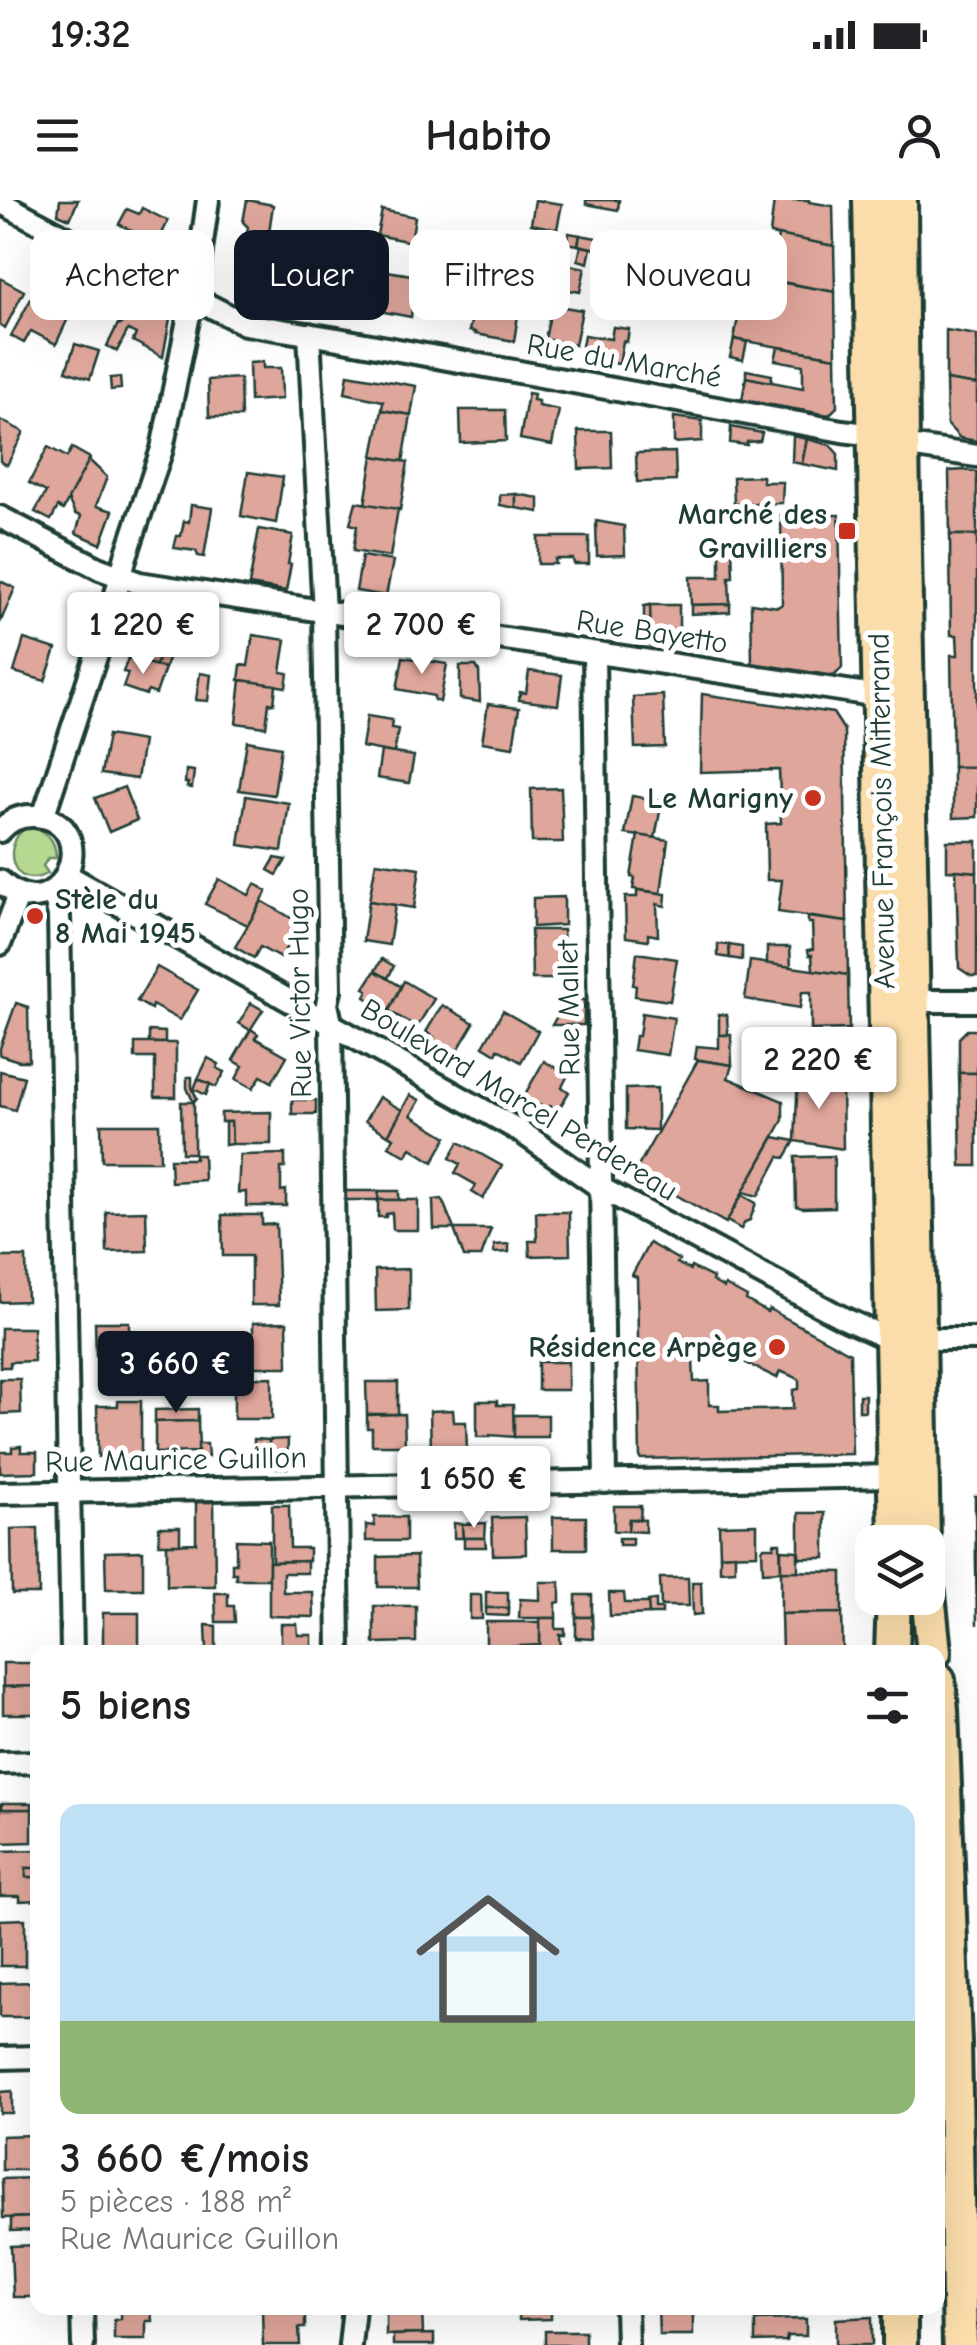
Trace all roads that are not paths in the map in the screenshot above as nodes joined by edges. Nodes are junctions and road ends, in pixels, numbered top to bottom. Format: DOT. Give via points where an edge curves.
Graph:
graph roads {
  1 [pos="208,200"];
  2 [pos="870,200"];
  3 [pos="900,200"];
  4 [pos="0,202"];
  5 [pos="52,230"];
  6 [pos="204,230"];
  7 [pos="214,308"];
  8 [pos="186,320"];
  9 [pos="309,334"];
  10 [pos="889,440"];
  11 [pos="977,456"];
  12 [pos="0,517"];
  13 [pos="120,578"];
  14 [pos="324,612"];
  15 [pos="594,653"];
  16 [pos="879,696"];
  17 [pos="43,817"];
  18 [pos="0,831"];
  19 [pos="0,881"];
  20 [pos="60,883"];
  21 [pos="19,894"];
  22 [pos="0,944"];
  23 [pos="977,1000"];
  24 [pos="912,1001"];
  25 [pos="330,1023"];
  26 [pos="601,1188"];
  27 [pos="977,1339"];
  28 [pos="905,1340"];
  29 [pos="894,1476"];
  30 [pos="605,1482"];
  31 [pos="336,1486"];
  32 [pos="70,1492"];
  33 [pos="0,1493"];
  34 [pos="895,1525"];
  35 [pos="921,1525"];
  36 [pos="893,1615"];
  37 [pos="930,1615"];
  38 [pos="72,1645"];
  39 [pos="339,1645"];
  40 [pos="892,1645"];
  41 [pos="933,1645"];
  42 [pos="30,1762"];
  43 [pos="0,1763"];
  44 [pos="945,1763"];
  45 [pos="966,2043"];
  46 [pos="30,2057"];
  47 [pos="0,2058"];
  48 [pos="82,2315"];
  49 [pos="353,2315"];
  50 [pos="626,2315"];
  51 [pos="900,2315"];
  52 [pos="82,2345"];
  53 [pos="350,2345"];
  54 [pos="627,2345"];
  55 [pos="900,2345"];
  56 [pos="960,2345"];
  1 -- 6 [label="street"];
  2 -- 10 [label="main road, Avenue François Mitterrand"];
  3 -- 10 [label="main road, Avenue François Mitterrand"];
  4 -- 5 [label="street, Rue du Marché"];
  7 -- 9 [label="street, Rue du Marché" via="245,324"];
  8 -- 13 [label="street" via="162,450"];
  9 -- 10 [label="street, Rue du Marché"];
  9 -- 14 [label="street, Rue Victor Hugo"];
  10 -- 11 [label="street, Rue du Marché"];
  10 -- 16 [label="main road, Avenue François Mitterrand"];
  10 -- 24 [label="main road, Avenue François Mitterrand"];
  12 -- 13 [label="street, Rue Bayetto"];
  13 -- 14 [label="street, Rue Bayetto"];
  13 -- 17 [label="street"];
  14 -- 15 [label="street, Rue Bayetto"];
  14 -- 25 [label="street, Rue Victor Hugo"];
  15 -- 16 [label="street, Rue Bayetto"];
  15 -- 26 [label="street, Rue Mallet"];
  16 -- 28 [label="main road, Avenue François Mitterrand"];
  17 -- 18 [label="street" via="16,818"];
  17 -- 20 [label="street" via="69,840 72,852"];
  19 -- 21 [label="street"];
  20 -- 21 [label="street"];
  20 -- 25 [label="street, Boulevard Marcel Perdereau"];
  20 -- 32 [label="street"];
  21 -- 22 [label="street"];
  23 -- 24 [label="street"];
  24 -- 28 [label="main road, Avenue François Mitterrand"];
  25 -- 26 [label="street, Boulevard Marcel Perdereau" via="520,1131"];
  25 -- 31 [label="street, Rue Victor Hugo"];
  26 -- 28 [label="street, Boulevard Marcel Perdereau" via="843,1318"];
  26 -- 30 [label="street, Rue Mallet"];
  27 -- 28 [label="street"];
  28 -- 29 [label="main road, Avenue François Mitterrand"];
  28 -- 35 [label="main road, Avenue François Mitterrand"];
  29 -- 30 [label="street, Rue Maurice Guillon"];
  29 -- 34 [label="main road, Avenue François Mitterrand"];
  30 -- 31 [label="street, Rue Maurice Guillon"];
  31 -- 32 [label="street, Rue Maurice Guillon"];
  31 -- 39 [label="street, Rue Victor Hugo"];
  32 -- 33 [label="street, Rue Maurice Guillon"];
  32 -- 38 [label="street"];
  36 -- 40 [label="main road"];
  37 -- 41 [label="main road"];
  42 -- 43 [label="street"];
  44 -- 45 [label="main road"];
  45 -- 56 [label="main road"];
  46 -- 47 [label="street"];
  48 -- 52 [label="street"];
  49 -- 53 [label="street"];
  50 -- 54 [label="street"];
  51 -- 55 [label="main road"];
}
